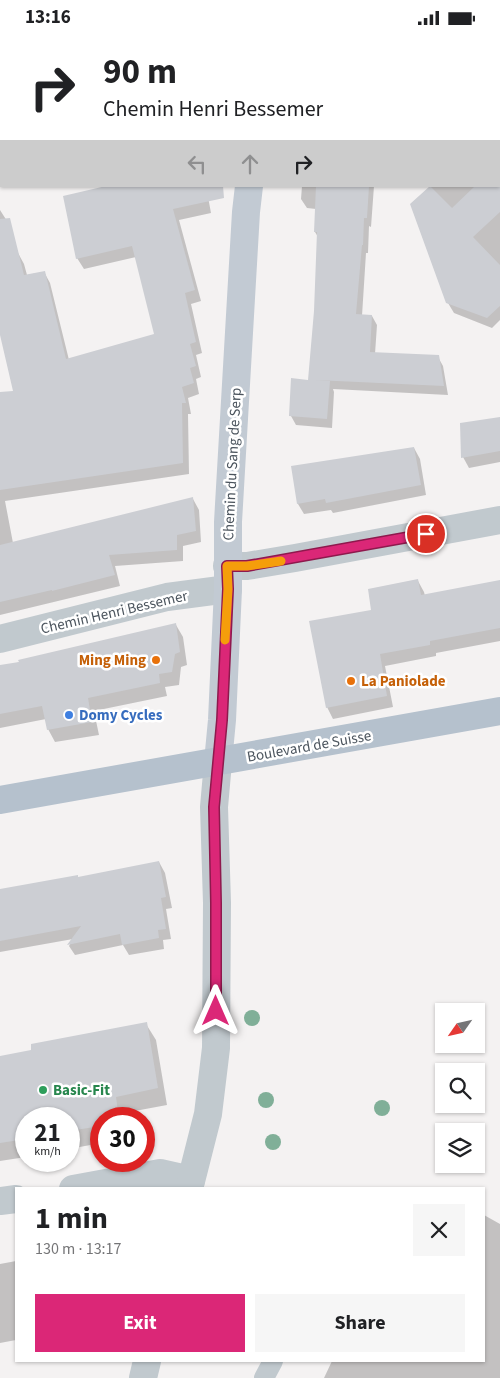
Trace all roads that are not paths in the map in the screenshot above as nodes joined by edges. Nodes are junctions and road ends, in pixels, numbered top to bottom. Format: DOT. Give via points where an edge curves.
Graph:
graph roads {
  1 [pos="249,187"];
  2 [pos="500,520"];
  3 [pos="228,577"];
  4 [pos="0,639"];
  5 [pos="500,711"];
  6 [pos="218,762"];
  7 [pos="0,800"];
  8 [pos="190,1184"];
  9 [pos="83,1187"];
  10 [pos="15,1199"];
  11 [pos="0,1201"];
  12 [pos="147,1362"];
  13 [pos="272,1362"];
  14 [pos="143,1378"];
  15 [pos="264,1378"];
  1 -- 3 [label="street, Chemin du Sang de Serp" via="228,522"];
  2 -- 3 [label="street, Chemin Henri Bessemer" via="247,566"];
  3 -- 4 [label="street, Chemin Henri Bessemer" via="167,597"];
  3 -- 6 [label="street, Chemin du Sang de Serp"];
  5 -- 6 [label="main road, Boulevard de Suisse"];
  6 -- 7 [label="main road, Boulevard de Suisse"];
  6 -- 8 [label="street, Chemin du Sang de Serp" via="214,807 216,1048 208,1114"];
  8 -- 9 [label="street" via="160,1173"];
  10 -- 11 [label="street"];
  12 -- 14 [label="street"];
  13 -- 15 [label="lane"];
}
